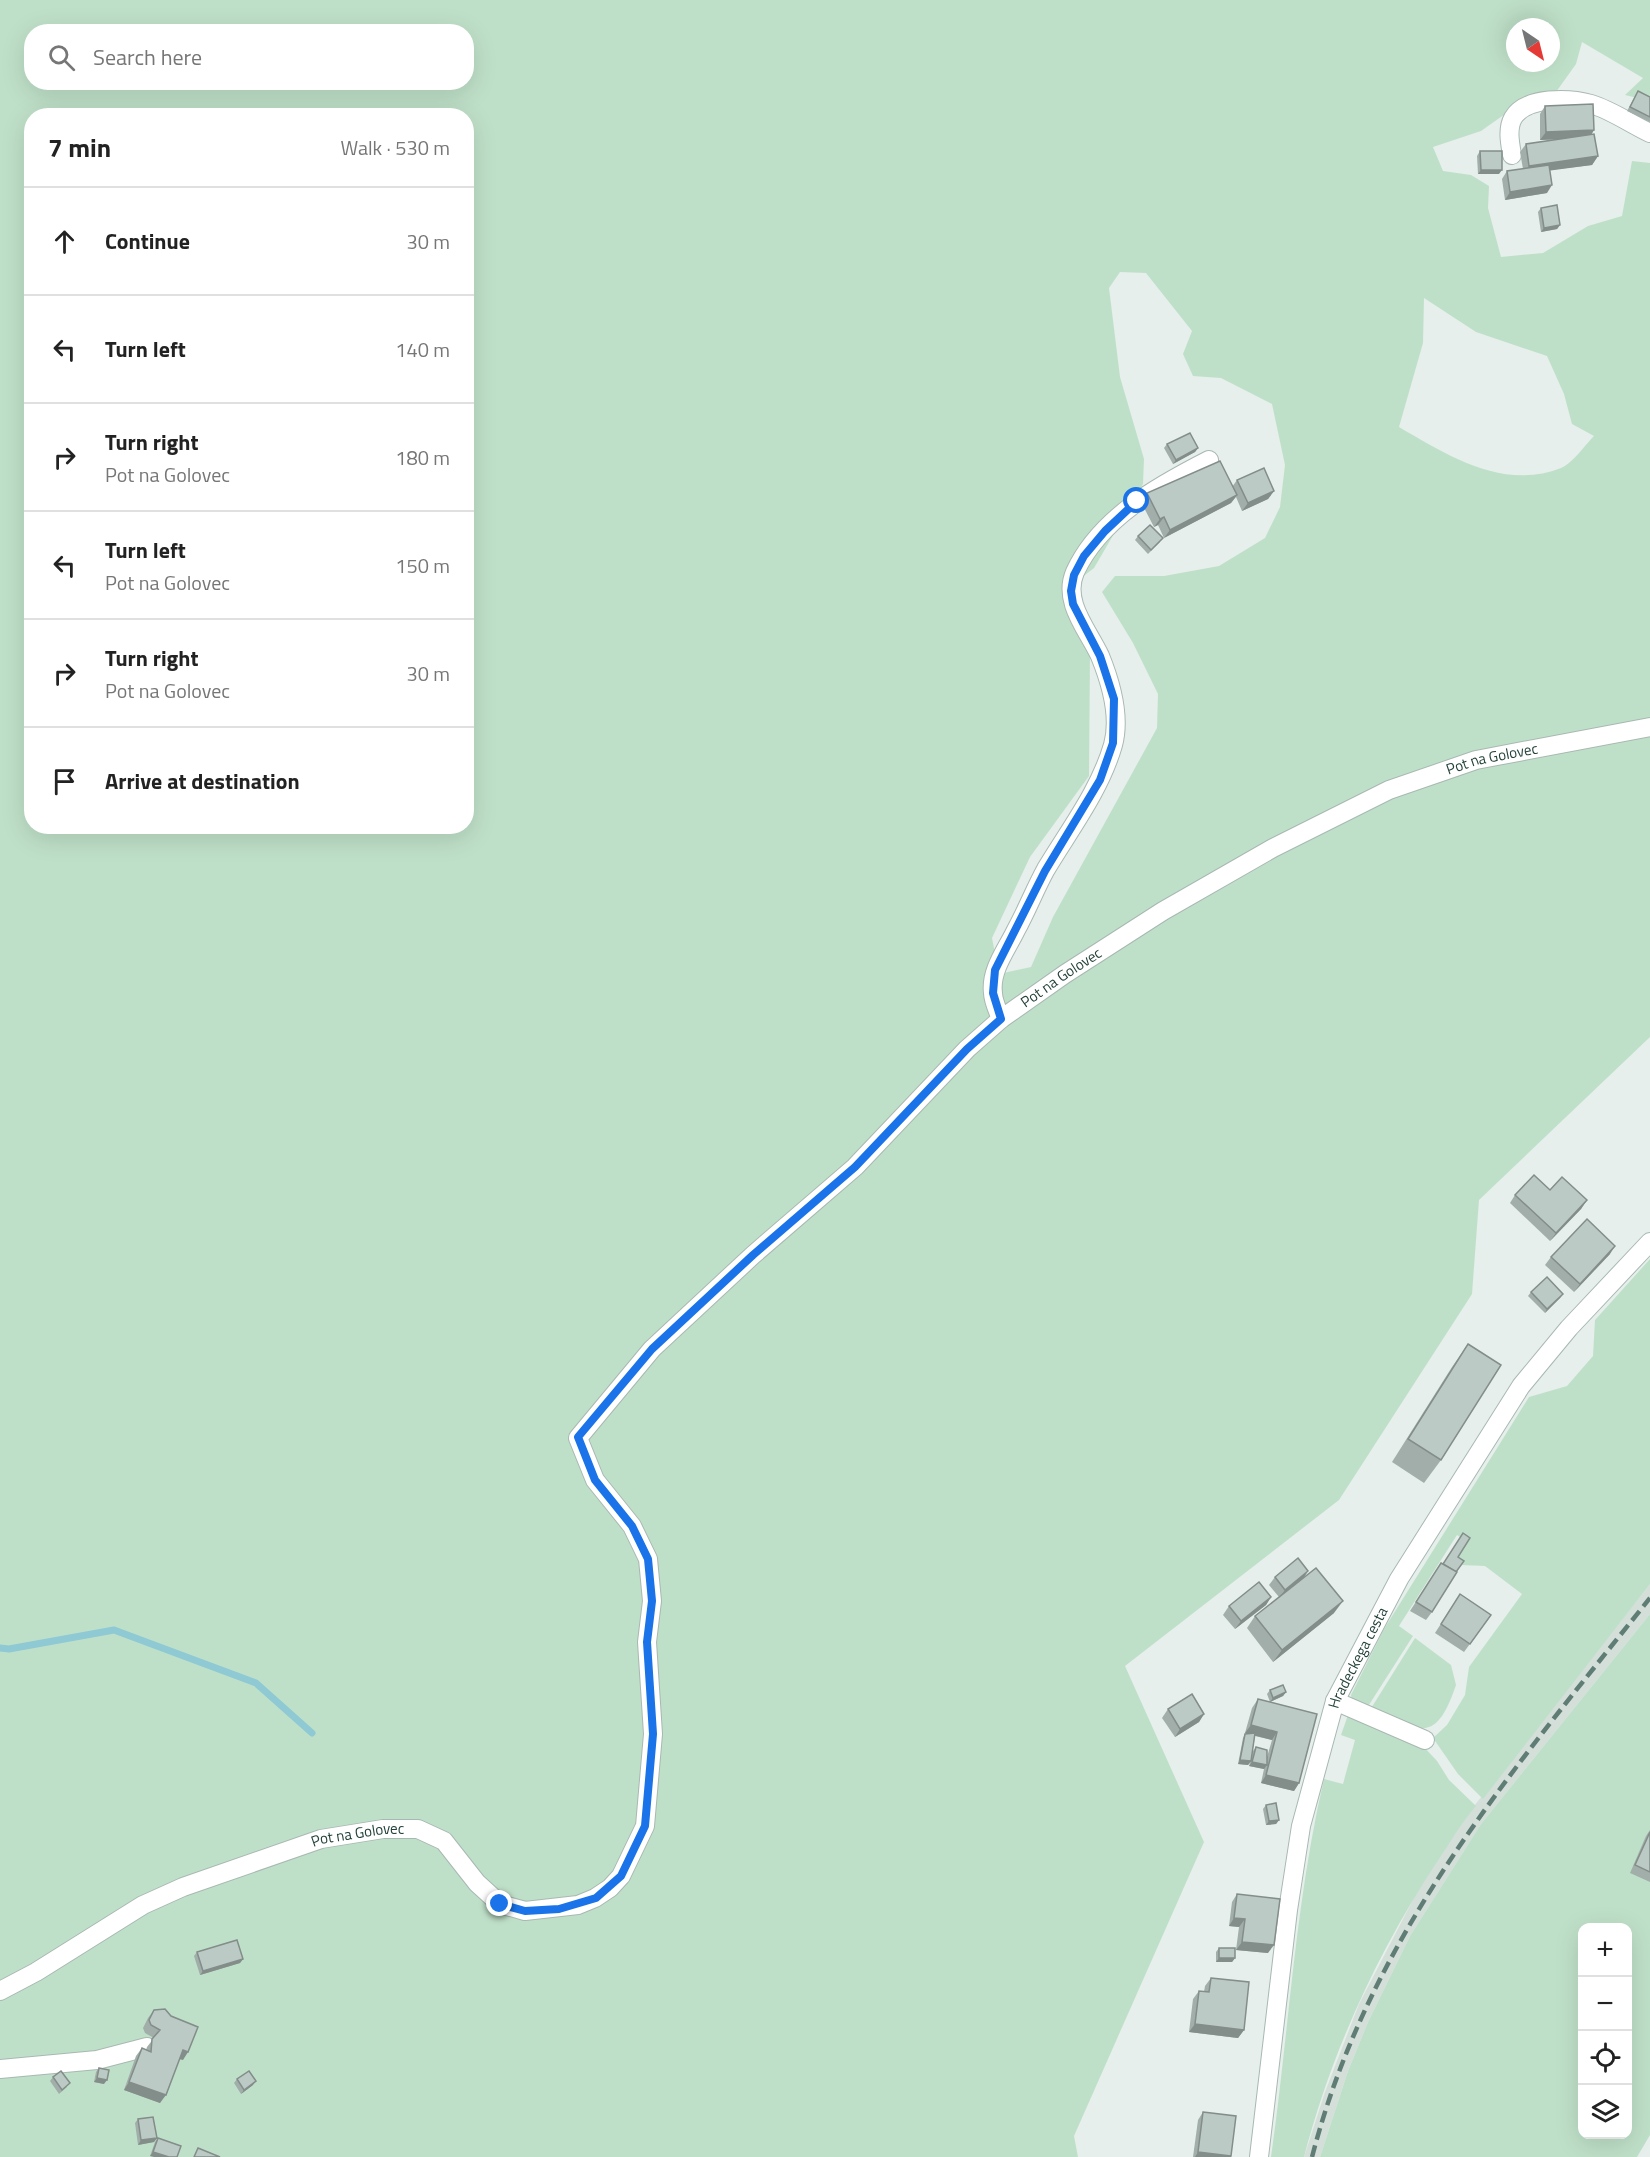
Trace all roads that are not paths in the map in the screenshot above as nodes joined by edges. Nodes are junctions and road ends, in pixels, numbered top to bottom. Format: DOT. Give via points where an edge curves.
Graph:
graph roads {
  1 [pos="1650,133"];
  2 [pos="1512,155"];
  3 [pos="1209,460"];
  4 [pos="1650,727"];
  5 [pos="1001,1019"];
  6 [pos="1650,1242"];
  7 [pos="1335,1701"];
  8 [pos="1425,1740"];
  9 [pos="0,1991"];
  10 [pos="147,2047"];
  11 [pos="0,2069"];
  12 [pos="1259,2157"];
  1 -- 2 [label="street" via="1592,104 1547,101 1525,106 1513,118 1509,133"];
  3 -- 5 [label="street" via="1137,501 1105,531 1074,575 1073,604 1100,656 1114,699 1113,743 1100,780 1045,871 995,970 993,993"];
  4 -- 5 [label="street, Pot na Golovec" via="1476,760 1389,790 1273,848 1163,911"];
  5 -- 9 [label="street, Pot na Golovec" via="967,1049 855,1167 652,1349 578,1437 595,1480 632,1526 648,1559 652,1601 647,1642 653,1734 645,1826 621,1876 610,1888 578,1905 525,1911 500,1904 477,1883 444,1841 418,1829 383,1829 321,1839 143,1905"];
  6 -- 7 [label="street, Hradeckega cesta" via="1521,1386 1385,1603"];
  7 -- 8 [label="street"];
  7 -- 12 [label="street, Hradeckega cesta" via="1301,1826"];
  10 -- 11 [label="street" via="97,2060"];
}
